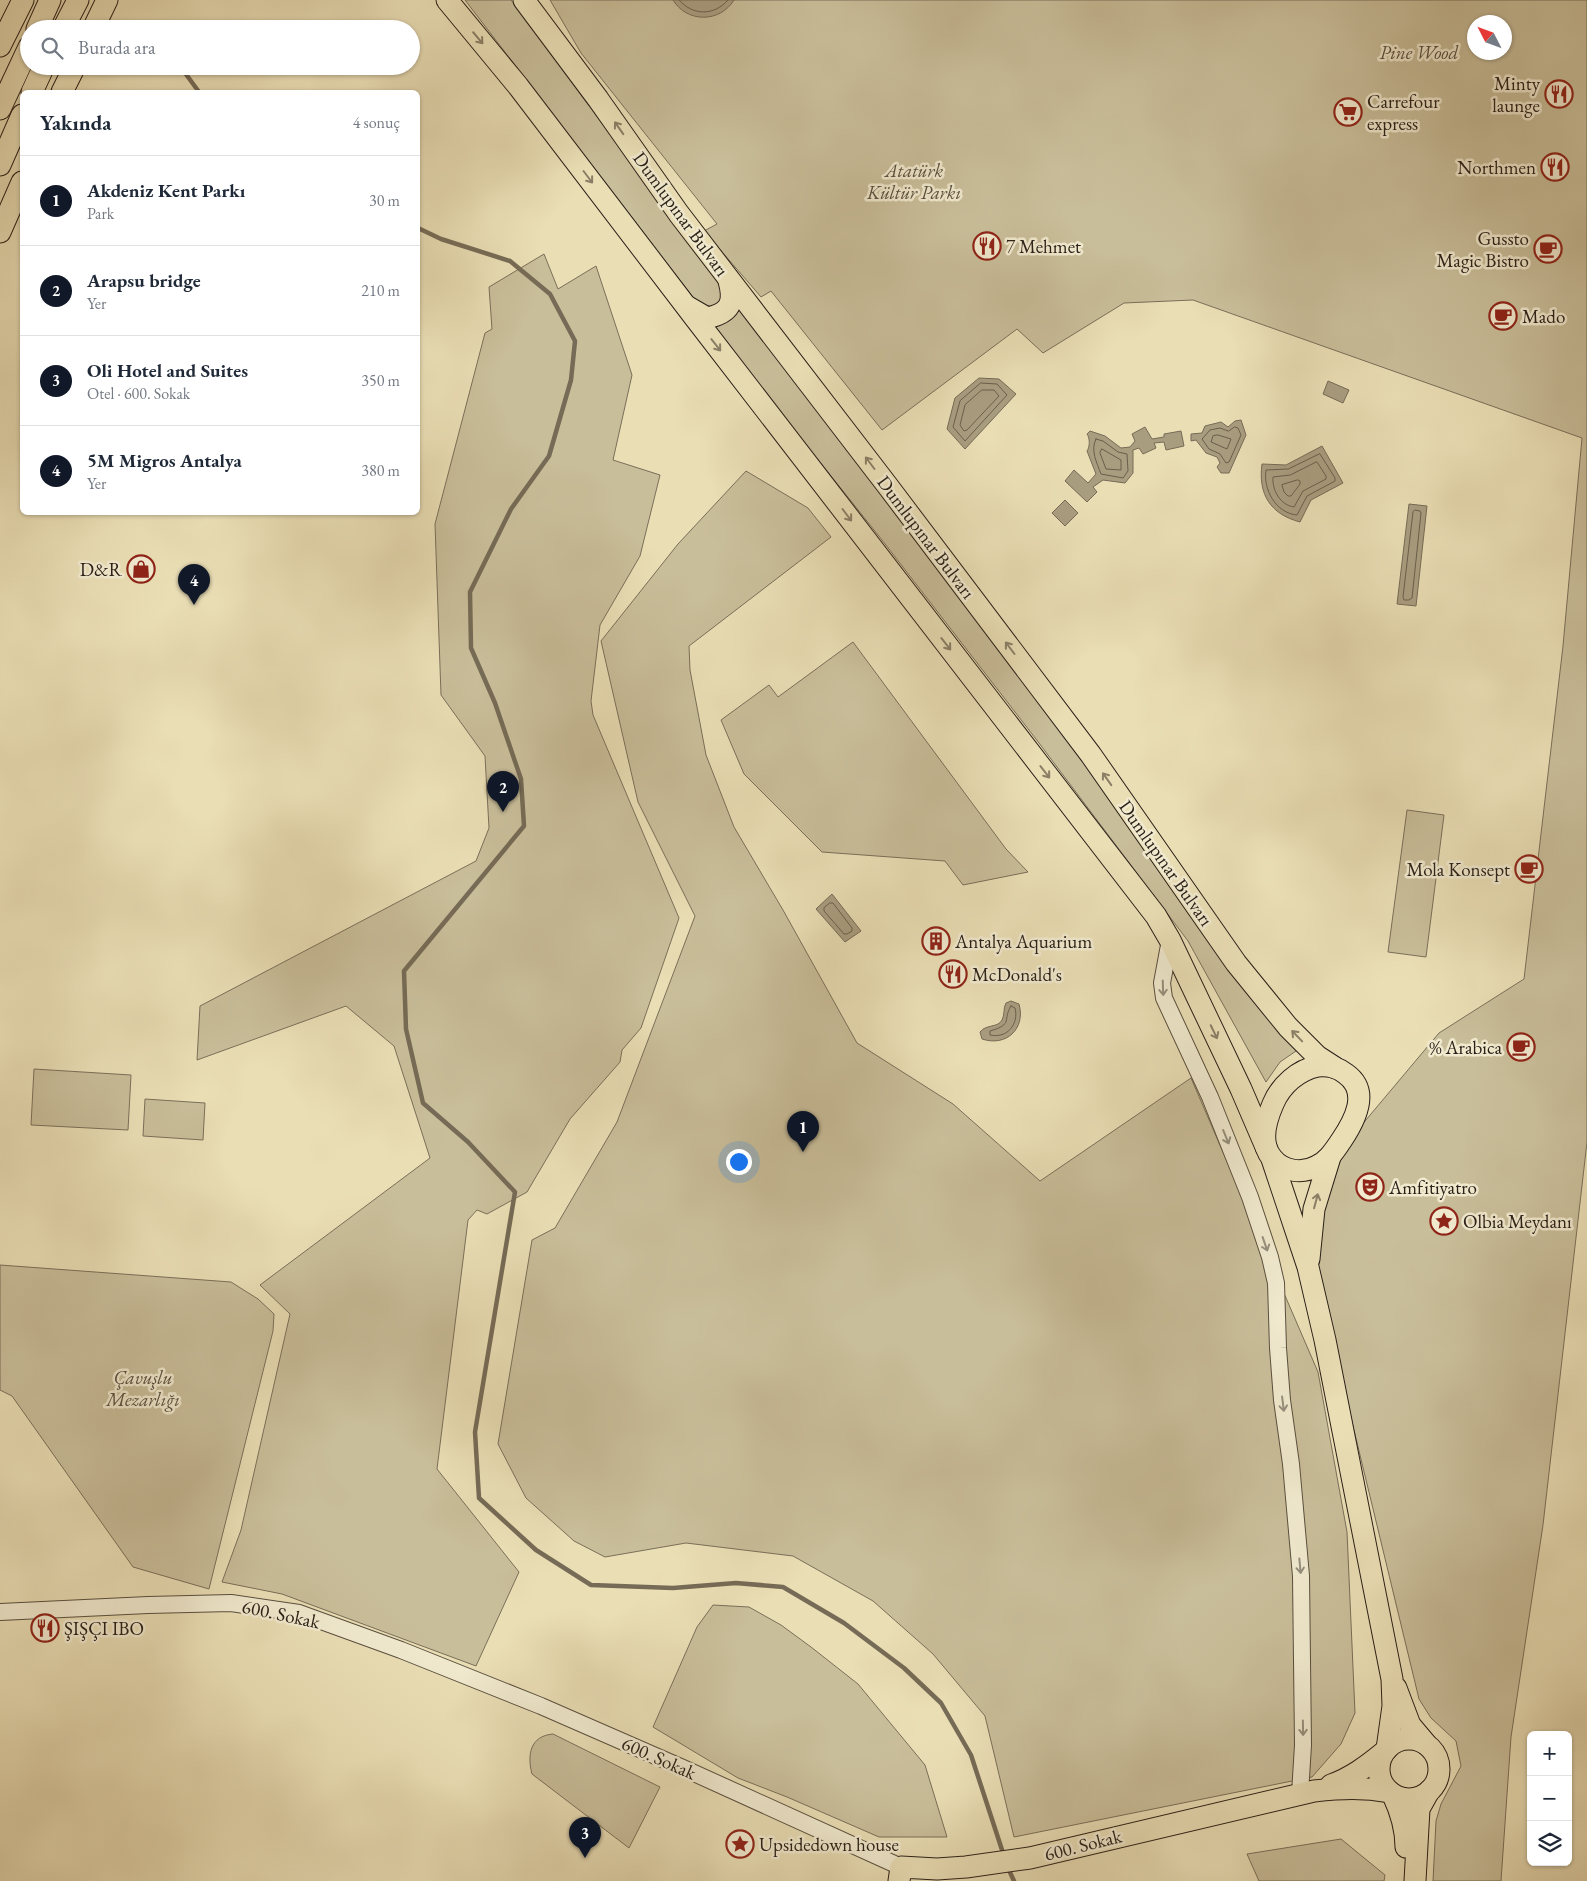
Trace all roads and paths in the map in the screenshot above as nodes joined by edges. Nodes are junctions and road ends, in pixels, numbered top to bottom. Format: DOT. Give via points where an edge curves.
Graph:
graph roads {
  1 [pos="23,0"];
  2 [pos="50,0"];
  3 [pos="78,0"];
  4 [pos="107,0"];
  5 [pos="447,0"];
  6 [pos="524,0"];
  7 [pos="41,20"];
  8 [pos="68,20"];
  9 [pos="97,20"];
  10 [pos="0,46"];
  11 [pos="20,66"];
  12 [pos="40,75"];
  13 [pos="70,75"];
  14 [pos="33,90"];
  15 [pos="63,90"];
  16 [pos="0,109"];
  17 [pos="20,119"];
  18 [pos="0,165"];
  19 [pos="20,187"];
  20 [pos="0,232"];
  21 [pos="729,281"];
  22 [pos="687,306"];
  23 [pos="1170,940"];
  24 [pos="1334,1067"];
  25 [pos="1269,1153"];
  26 [pos="1330,1157"];
  27 [pos="1308,1267"];
  28 [pos="0,1612"];
  29 [pos="1392,1679"];
  30 [pos="1426,1744"];
  31 [pos="1385,1751"];
  32 [pos="1429,1791"];
  33 [pos="1307,1793"];
  34 [pos="1392,1793"];
  35 [pos="900,1874"];
  36 [pos="1405,1881"];
  37 [pos="1415,1881"];
  1 -- 10 [label="main road"];
  2 -- 7 [label="main road"];
  3 -- 8 [label="main road"];
  4 -- 9 [label="main road"];
  5 -- 22 [label="main road, Dumlupınar Bulvarı, one-way" via="518,86"];
  21 -- 6 [label="main road, Dumlupınar Bulvarı, one-way"];
  11 -- 16 [label="main road"];
  12 -- 14 [label="main road"];
  13 -- 15 [label="main road"];
  17 -- 18 [label="main road"];
  19 -- 20 [label="main road"];
  21 -- 22 [label="main road" via="730,305 722,315 707,318"];
  24 -- 21 [label="main road, Dumlupınar Bulvarı, one-way" via="1317,1056 1288,1027 1236,963 1091,755"];
  22 -- 23 [label="main road, Dumlupınar Bulvarı, one-way" via="1156,916"];
  23 -- 25 [label="main road, Dumlupınar Bulvarı, one-way"];
  23 -- 33 [label="street, one-way" via="1162,983 1164,998 1210,1097 1246,1188 1276,1283 1282,1400 1301,1576 1303,1745"];
  24 -- 25 [label="main road" via="1308,1068 1284,1085 1269,1114 1264,1138"];
  24 -- 26 [label="main road" via="1354,1081 1359,1105 1353,1122"];
  25 -- 26 [label="main road" via="1282,1166 1296,1171 1317,1166"];
  25 -- 27 [label="main road, Dumlupınar Bulvarı"];
  27 -- 26 [label="main road, one-way" via="1314,1209"];
  27 -- 29 [label="main road, Dumlupınar Bulvarı" via="1326,1340"];
  28 -- 35 [label="street, 600. Sokak" via="232,1603 299,1613 541,1706"];
  29 -- 30 [label="main road" via="1410,1725"];
  29 -- 31 [label="main road" via="1393,1706"];
  30 -- 31 [label="main road" via="1418,1740 1401,1740"];
  30 -- 32 [label="main road" via="1436,1755 1439,1771"];
  31 -- 33 [label="main road" via="1343,1781"];
  31 -- 34 [label="main road" via="1380,1760 1379,1774"];
  32 -- 34 [label="main road" via="1408,1799"];
  32 -- 37 [label="main road" via="1419,1809"];
  33 -- 34 [label="main road" via="1344,1788"];
  33 -- 35 [label="main road, 600. Sokak" via="1030,1858"];
  34 -- 36 [label="main road" via="1406,1832"];
}
